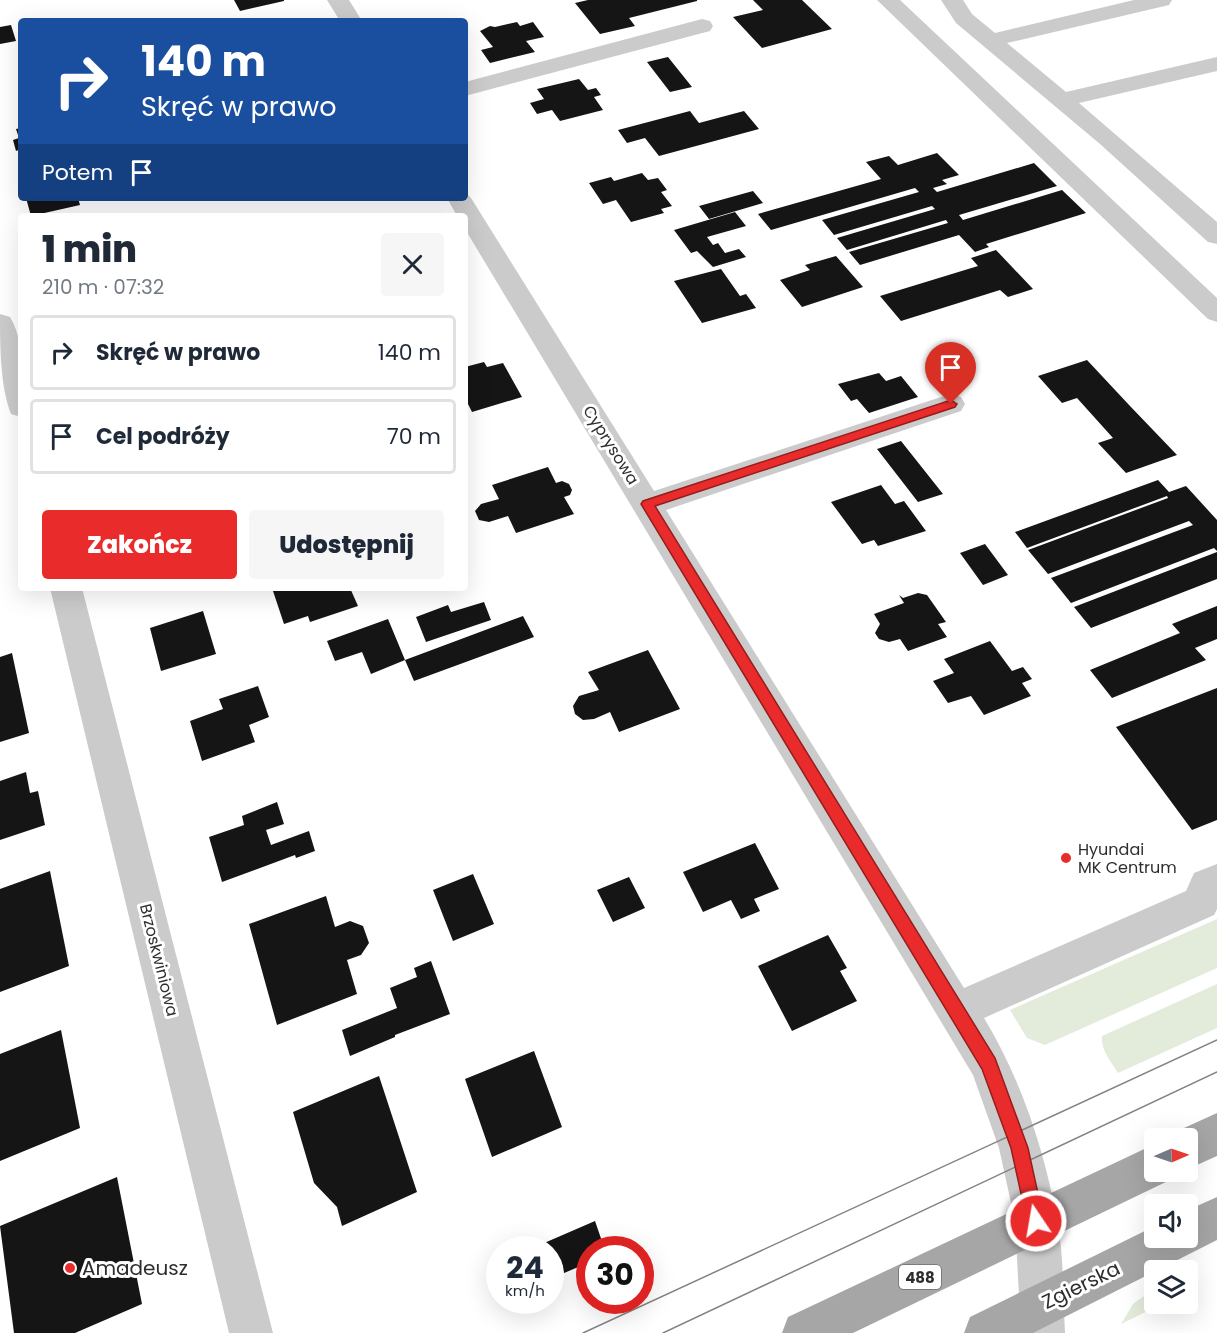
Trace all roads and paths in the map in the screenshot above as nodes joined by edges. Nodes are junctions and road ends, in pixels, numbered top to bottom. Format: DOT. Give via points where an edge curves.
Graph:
graph roads {
  1 [pos="338,0"];
  2 [pos="888,0"];
  3 [pos="951,0"];
  4 [pos="1161,0"];
  5 [pos="349,18"];
  6 [pos="702,26"];
  7 [pos="991,40"];
  8 [pos="1217,64"];
  9 [pos="468,87"];
  10 [pos="1062,100"];
  11 [pos="461,201"];
  12 [pos="1217,236"];
  13 [pos="1217,313"];
  14 [pos="0,323"];
  15 [pos="18,395"];
  16 [pos="951,404"];
  17 [pos="648,504"];
  18 [pos="67,591"];
  19 [pos="1217,881"];
  20 [pos="956,1011"];
  21 [pos="1217,1134"];
  22 [pos="1198,1143"];
  23 [pos="1144,1170"];
  24 [pos="1217,1218"];
  25 [pos="1036,1221"];
  26 [pos="1198,1227"];
  27 [pos="1160,1248"];
  28 [pos="1042,1319"];
  29 [pos="251,1333"];
  30 [pos="804,1333"];
  31 [pos="986,1333"];
  1 -- 5 [label="street"];
  2 -- 13 [label="street"];
  3 -- 7 [label="street" via="964,18"];
  4 -- 7 [label="street"];
  6 -- 9 [label="street"];
  7 -- 10 [label="street"];
  8 -- 10 [label="street"];
  10 -- 12 [label="street"];
  11 -- 17 [label="street, Cyprysowa"];
  14 -- 15 [label="street"];
  16 -- 17 [label="street"];
  17 -- 20 [label="street, Cyprysowa"];
  18 -- 29 [label="street, Brzoskwiniowa"];
  19 -- 20 [label="street" via="1207,885 1201,903"];
  20 -- 25 [label="street, Cyprysowa" via="989,1064 1009,1115"];
  21 -- 22 [label="main road"];
  23 -- 25 [label="main road, 488"];
  24 -- 26 [label="main road"];
  25 -- 28 [label="street, Cyprysowa"];
  25 -- 30 [label="main road, 488"];
  27 -- 28 [label="main road, Zgierska"];
  28 -- 31 [label="main road, Zgierska"];
}
